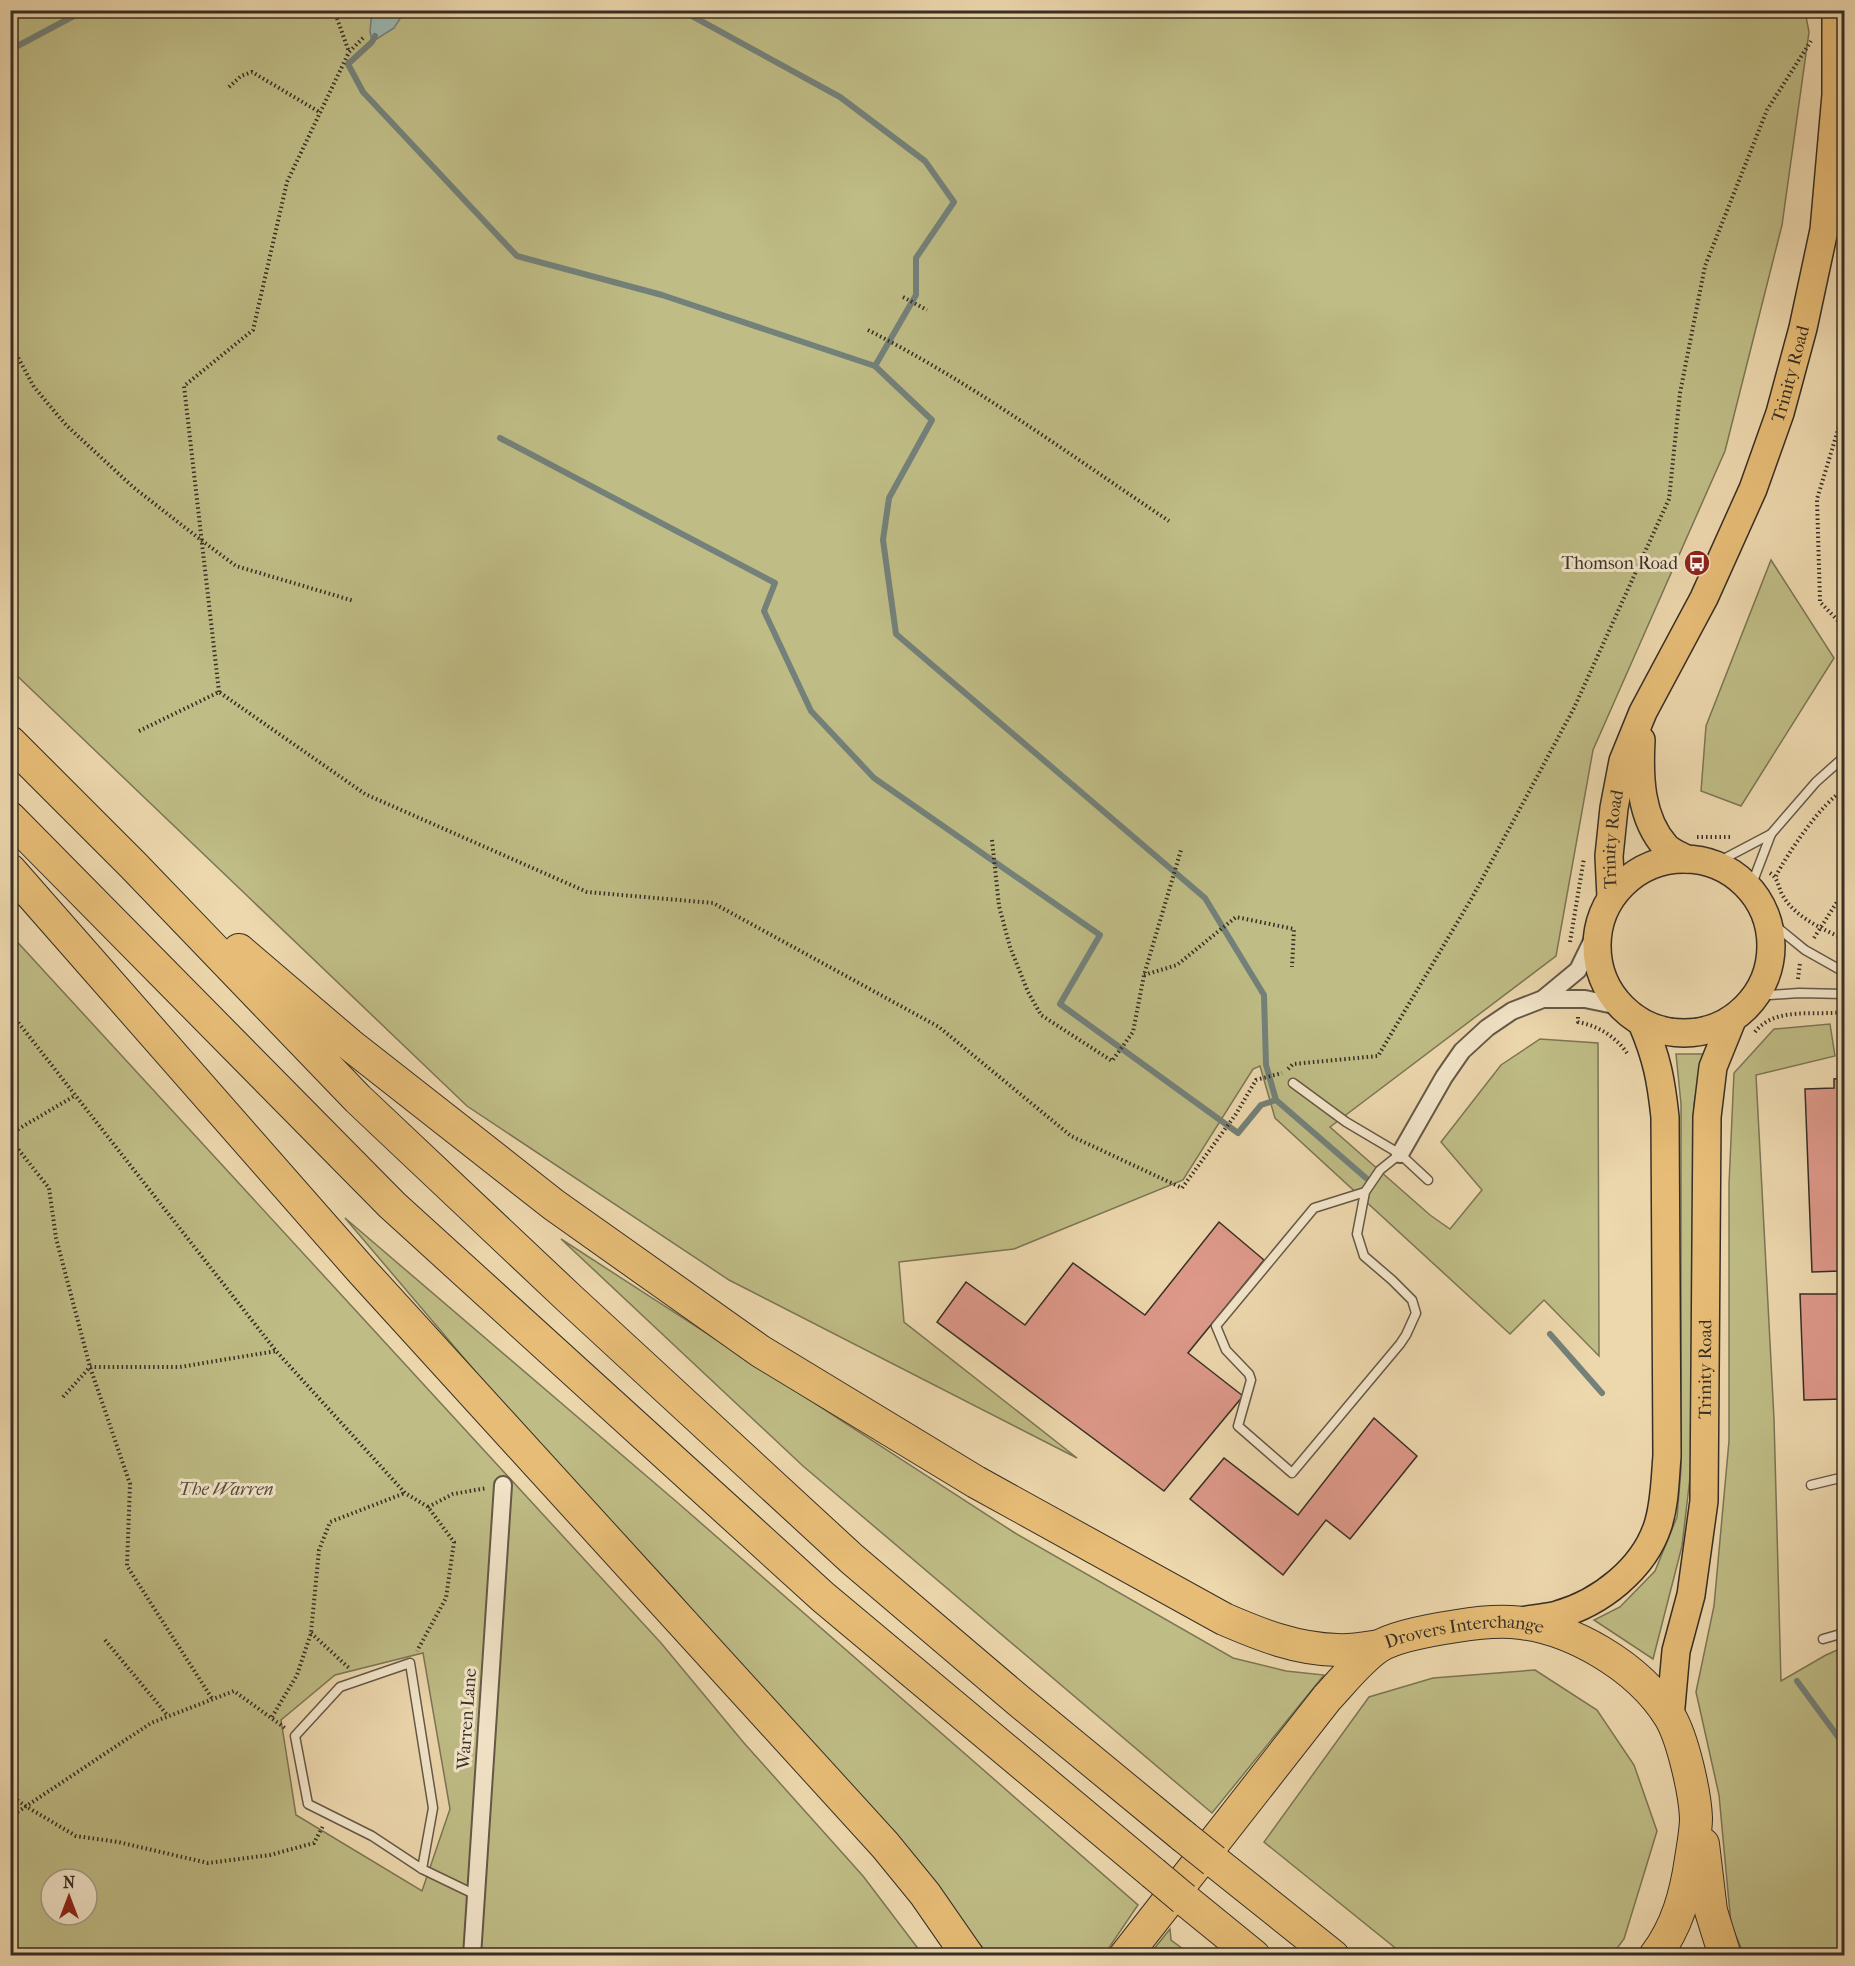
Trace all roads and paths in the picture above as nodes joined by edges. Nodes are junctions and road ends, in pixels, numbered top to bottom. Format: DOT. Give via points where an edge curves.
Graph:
graph roads {
  1 [pos="334,10"];
  2 [pos="1836,10"];
  3 [pos="364,36"];
  4 [pos="1812,39"];
  5 [pos="349,52"];
  6 [pos="229,87"];
  7 [pos="321,113"];
  8 [pos="903,297"];
  9 [pos="925,310"];
  10 [pos="868,330"];
  11 [pos="10,337"];
  12 [pos="1845,410"];
  13 [pos="1169,521"];
  14 [pos="201,540"];
  15 [pos="354,601"];
  16 [pos="1845,627"];
  17 [pos="219,692"];
  18 [pos="1643,712"];
  19 [pos="139,731"];
  20 [pos="10,742"];
  21 [pos="1845,757"];
  22 [pos="1845,790"];
  23 [pos="10,818"];
  24 [pos="1771,834"];
  25 [pos="992,842"];
  26 [pos="1181,850"];
  27 [pos="1686,859"];
  28 [pos="1714,864"];
  29 [pos="133,865"];
  30 [pos="10,870"];
  31 [pos="1776,876"];
  32 [pos="1750,889"];
  33 [pos="1845,891"];
  34 [pos="1611,897"];
  35 [pos="1767,919"];
  36 [pos="1821,928"];
  37 [pos="1598,929"];
  38 [pos="1845,939"];
  39 [pos="1805,950"];
  40 [pos="1292,967"];
  41 [pos="1845,972"];
  42 [pos="1144,975"];
  43 [pos="1799,993"];
  44 [pos="1845,994"];
  45 [pos="1756,996"];
  46 [pos="1543,999"];
  47 [pos="1619,1006"];
  48 [pos="10,1012"];
  49 [pos="1845,1012"];
  50 [pos="1797,1014"];
  51 [pos="1642,1023"];
  52 [pos="1742,1028"];
  53 [pos="1293,1083"];
  54 [pos="76,1095"];
  55 [pos="10,1137"];
  56 [pos="1400,1154"];
  57 [pos="1428,1180"];
  58 [pos="1365,1192"];
  59 [pos="276,1351"];
  60 [pos="90,1367"];
  61 [pos="63,1397"];
  62 [pos="1845,1477"];
  63 [pos="503,1485"];
  64 [pos="1810,1485"];
  65 [pos="405,1493"];
  66 [pos="428,1507"];
  67 [pos="1513,1622"];
  68 [pos="311,1633"];
  69 [pos="1845,1633"];
  70 [pos="1823,1639"];
  71 [pos="105,1640"];
  72 [pos="1379,1646"];
  73 [pos="410,1663"];
  74 [pos="361,1680"];
  75 [pos="213,1700"];
  76 [pos="168,1716"];
  77 [pos="272,1717"];
  78 [pos="1670,1718"];
  79 [pos="295,1736"];
  80 [pos="10,1795"];
  81 [pos="27,1807"];
  82 [pos="328,1814"];
  83 [pos="10,1817"];
  84 [pos="1696,1817"];
  85 [pos="422,1869"];
  86 [pos="476,1895"];
  87 [pos="472,1956"];
  88 [pos="968,1956"];
  89 [pos="1125,1956"];
  90 [pos="1254,1956"];
  91 [pos="1333,1956"];
  92 [pos="1655,1956"];
  93 [pos="1725,1956"];
  1 -- 5 [label="path"];
  2 -- 18 [label="main road, Trinity Road" via="1836,95 1824,230 1786,392 1753,489 1704,598"];
  3 -- 5 [label="path"];
  4 -- 17 [label="path" via="1767,110 1705,266 1680,393 1669,499 1574,708 1473,896 1378,1056 1293,1064 1280,1075 1256,1080 1182,1188 1071,1136 939,1027 713,903 587,892 365,794"];
  5 -- 7 [label="path"];
  6 -- 7 [label="path" via="252,72"];
  7 -- 14 [label="path" via="287,182 253,330 184,386"];
  8 -- 9 [label="path"];
  10 -- 13 [label="path" via="978,392"];
  11 -- 14 [label="path" via="34,387 66,425 133,487"];
  12 -- 16 [label="path" via="1817,499 1820,602"];
  14 -- 15 [label="path" via="236,566"];
  14 -- 17 [label="path"];
  17 -- 19 [label="path"];
  18 -- 27 [label="main road, Trinity Road" via="1639,773 1646,810 1668,849"];
  18 -- 34 [label="main road, Trinity Road" via="1623,761 1614,808 1609,856"];
  20 -- 29 [label="highway"];
  21 -- 24 [label="lane" via="1816,782"];
  22 -- 31 [label="path" via="1828,802"];
  23 -- 90 [label="highway, bridge" via="392,1205 823,1597"];
  24 -- 28 [label="lane"];
  24 -- 32 [label="lane"];
  25 -- 42 [label="path" via="999,906 1010,947 1041,1015 1112,1061 1133,1032"];
  26 -- 42 [label="path"];
  27 -- 28 [label="main road, Trinity Road"];
  27 -- 34 [label="main road, Trinity Road" via="1656,863 1634,874"];
  28 -- 32 [label="main road, Trinity Road"];
  29 -- 72 [label="highway" via="349,1044 554,1205 760,1351 976,1482 1224,1619 1263,1636 1308,1648 1340,1651"];
  29 -- 91 [label="highway, bridge" via="358,1099 852,1558 1019,1701"];
  30 -- 88 [label="highway" via="362,1271 885,1845"];
  32 -- 35 [label="main road, Trinity Road"];
  33 -- 36 [label="path"];
  34 -- 37 [label="main road, Trinity Road"];
  35 -- 39 [label="lane"];
  35 -- 45 [label="main road, Trinity Road" via="1771,944 1768,969"];
  36 -- 38 [label="path"];
  36 -- 39 [label="path"];
  37 -- 46 [label="street" via="1578,970"];
  37 -- 47 [label="main road, Trinity Road" via="1598,964 1605,985"];
  39 -- 41 [label="lane"];
  39 -- 43 [label="path" via="1800,963"];
  40 -- 42 [label="path" via="1294,929 1236,916 1177,965"];
  43 -- 44 [label="lane"];
  43 -- 45 [label="lane"];
  43 -- 50 [label="path"];
  45 -- 52 [label="main road, Trinity Road" via="1747,1007"];
  46 -- 47 [label="street" via="1585,999"];
  46 -- 56 [label="street" via="1512,1011 1462,1051"];
  47 -- 51 [label="main road, Trinity Road"];
  48 -- 54 [label="path"];
  49 -- 50 [label="path"];
  50 -- 52 [label="path"];
  51 -- 52 [label="main road, Trinity Road" via="1677,1034"];
  51 -- 67 [label="main road" via="1661,1079 1665,1117 1667,1456 1658,1526 1644,1553 1611,1588 1558,1614"];
  52 -- 78 [label="main road, Trinity Road" via="1713,1067 1707,1117 1704,1501 1691,1595 1676,1651"];
  53 -- 56 [label="lane" via="1346,1122"];
  54 -- 55 [label="path"];
  54 -- 59 [label="path"];
  55 -- 60 [label="path" via="49,1188 56,1238"];
  56 -- 57 [label="lane"];
  56 -- 58 [label="lane" via="1380,1170"];
  58 -- 58 [label="lane" via="1357,1234 1364,1256 1412,1300 1416,1313 1400,1344 1292,1473 1239,1426 1251,1380 1226,1350 1216,1326 1314,1208"];
  59 -- 60 [label="path" via="180,1367"];
  59 -- 65 [label="path"];
  60 -- 61 [label="path"];
  60 -- 75 [label="path" via="130,1484 127,1566"];
  62 -- 64 [label="lane"];
  63 -- 66 [label="path" via="453,1494"];
  63 -- 86 [label="street, Warren Lane"];
  65 -- 66 [label="path"];
  65 -- 68 [label="path" via="330,1522 319,1550"];
  66 -- 73 [label="path" via="454,1542 446,1598"];
  67 -- 72 [label="highway, Drovers Interchange" via="1442,1628"];
  67 -- 78 [label="highway, Drovers Interchange" via="1563,1633 1591,1646 1649,1690"];
  68 -- 74 [label="path"];
  68 -- 77 [label="path" via="297,1676"];
  69 -- 70 [label="lane"];
  71 -- 76 [label="path"];
  72 -- 89 [label="highway, Drovers Interchange" via="1327,1698"];
  73 -- 74 [label="lane"];
  73 -- 85 [label="lane" via="433,1808"];
  74 -- 79 [label="lane" via="340,1687"];
  75 -- 76 [label="path"];
  75 -- 77 [label="path" via="234,1691"];
  76 -- 81 [label="path" via="151,1723"];
  77 -- 79 [label="path"];
  78 -- 84 [label="highway, Drovers Interchange" via="1683,1753"];
  79 -- 82 [label="lane" via="308,1804"];
  80 -- 81 [label="path"];
  81 -- 82 [label="path" via="76,1836 208,1863 270,1855 314,1843"];
  81 -- 83 [label="path"];
  82 -- 85 [label="lane" via="372,1836"];
  84 -- 92 [label="highway, Drovers Interchange" via="1679,1913"];
  84 -- 93 [label="highway" via="1711,1911"];
  85 -- 86 [label="lane"];
  86 -- 87 [label="street, Warren Lane"];
}
